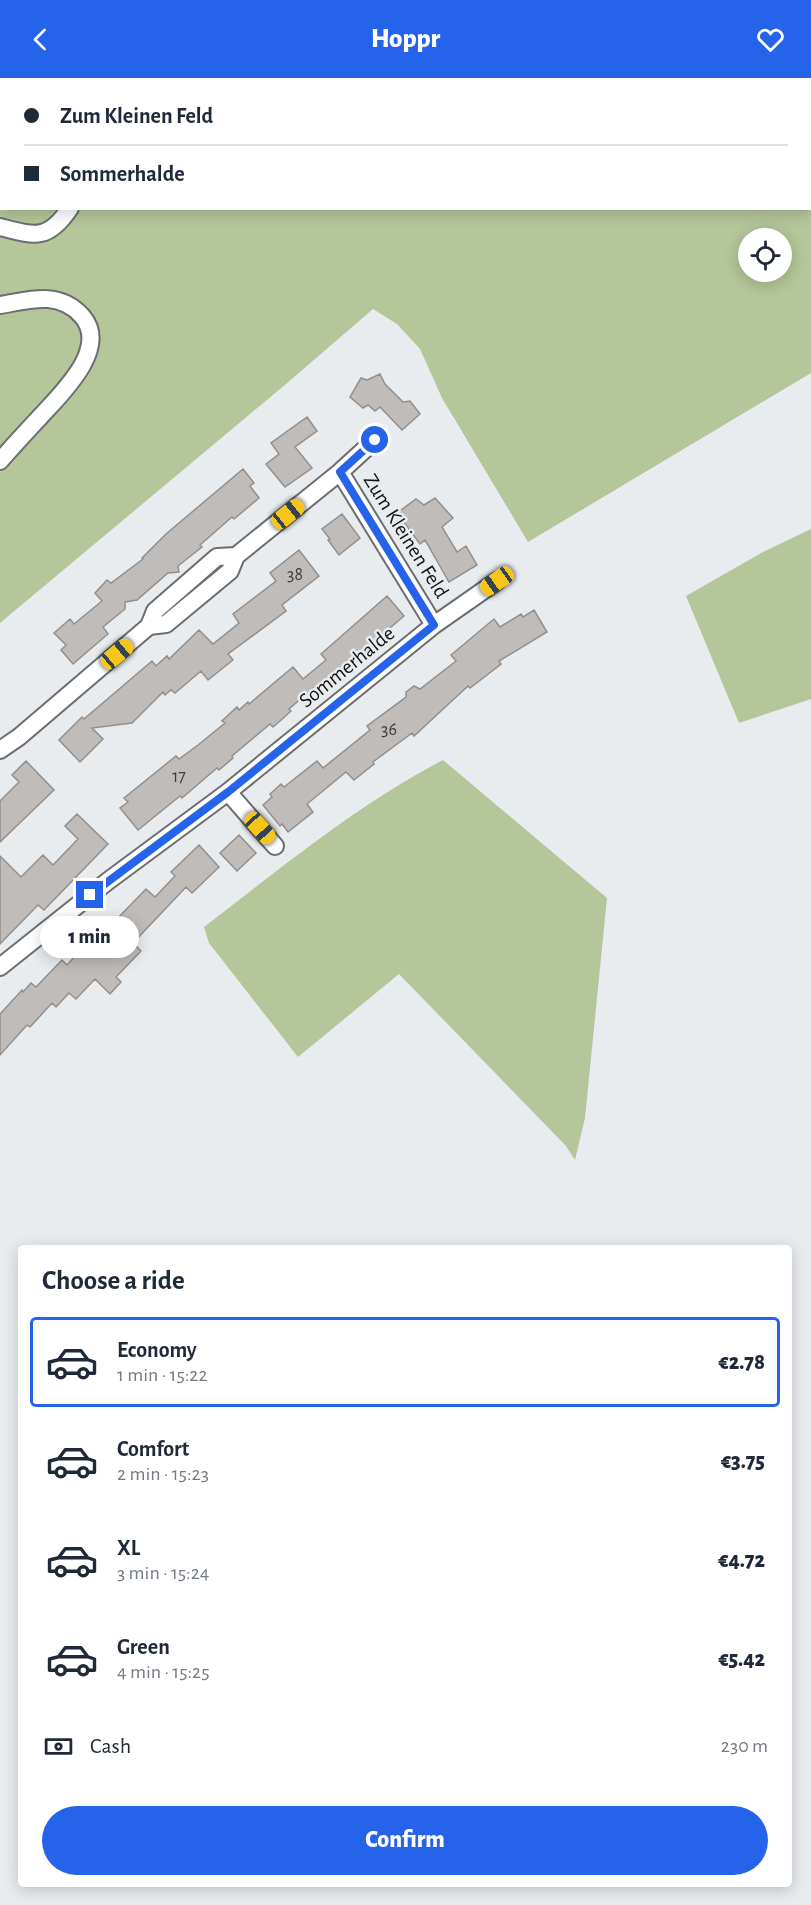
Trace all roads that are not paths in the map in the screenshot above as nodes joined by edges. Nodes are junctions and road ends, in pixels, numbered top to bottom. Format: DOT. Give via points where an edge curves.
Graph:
graph roads {
  1 [pos="66,211"];
  2 [pos="0,227"];
  3 [pos="0,305"];
  4 [pos="375,440"];
  5 [pos="0,461"];
  6 [pos="340,472"];
  7 [pos="497,581"];
  8 [pos="434,625"];
  9 [pos="0,750"];
  10 [pos="228,792"];
  11 [pos="275,846"];
  12 [pos="0,967"];
  1 -- 2 [label="street" via="57,226 43,233"];
  3 -- 5 [label="street" via="25,299 62,301 89,324 91,337 80,370"];
  4 -- 6 [label="street, Zum Kleinen Feld"];
  6 -- 8 [label="street, Zum Kleinen Feld"];
  6 -- 9 [label="street, Zum Kleinen Feld" via="236,556 218,557 155,610 149,626"];
  7 -- 8 [label="street, Sommerhalde"];
  8 -- 10 [label="street, Sommerhalde"];
  10 -- 11 [label="street"];
  10 -- 12 [label="street, Sommerhalde"];
}
